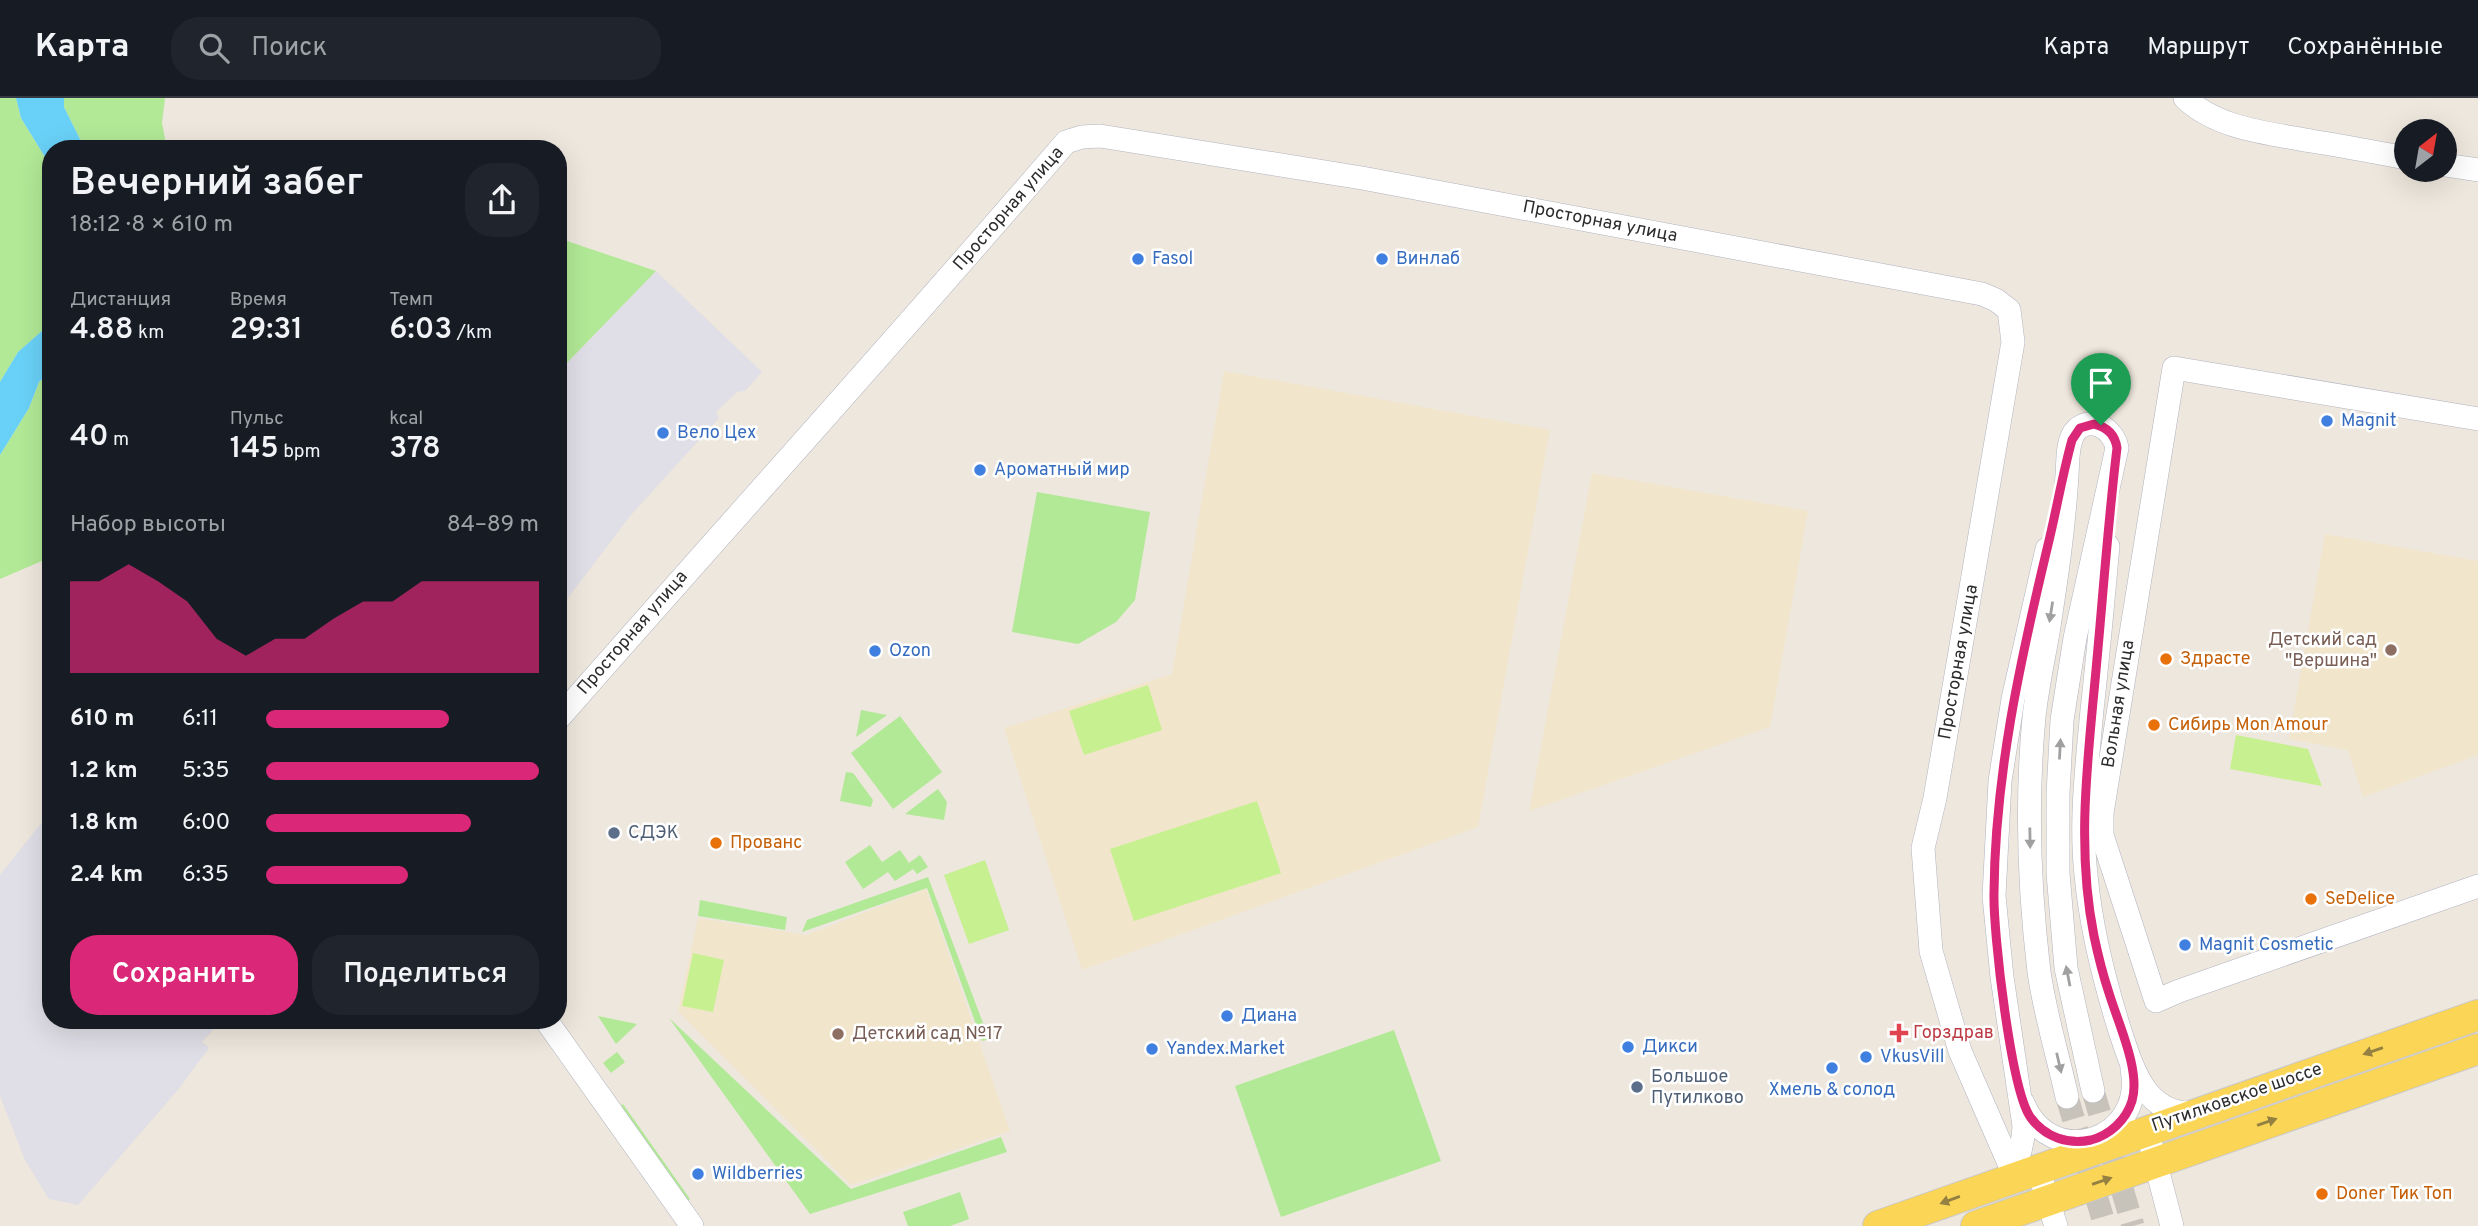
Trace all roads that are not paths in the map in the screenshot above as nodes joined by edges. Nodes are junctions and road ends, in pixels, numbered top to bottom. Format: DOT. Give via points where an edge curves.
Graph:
graph roads {
  1 [pos="2185,98"];
  2 [pos="2394,156"];
  3 [pos="2457,167"];
  4 [pos="2478,170"];
  5 [pos="2478,419"];
  6 [pos="2116,456"];
  7 [pos="2068,461"];
  8 [pos="567,709"];
  9 [pos="2478,886"];
  10 [pos="2478,1015"];
  11 [pos="552,1029"];
  12 [pos="2478,1049"];
  13 [pos="2132,1068"];
  14 [pos="2093,1091"];
  15 [pos="2021,1097"];
  16 [pos="2067,1097"];
  17 [pos="2195,1113"];
  18 [pos="2147,1130"];
  19 [pos="2157,1162"];
  20 [pos="2016,1175"];
  21 [pos="2052,1213"];
  22 [pos="692,1226"];
  23 [pos="1878,1226"];
  24 [pos="1976,1226"];
  25 [pos="2172,1226"];
  1 -- 2 [label="street" via="2220,120 2260,132"];
  3 -- 4 [label="street"];
  5 -- 9 [label="street, Вольная улица" via="2174,368 2102,813 2102,835 2156,1001"];
  6 -- 7 [label="street" via="2112,434 2094,424 2074,433"];
  6 -- 13 [label="street" via="2084,792 2085,873 2096,944"];
  14 -- 6 [label="street, one-way" via="2066,968 2058,873 2058,794 2062,720 2074,638"];
  7 -- 15 [label="street" via="2013,699 2000,781 1994,896 2001,977"];
  7 -- 16 [label="street, one-way" via="2064,522 2034,715 2029,792 2030,872 2040,975"];
  8 -- 20 [label="street, Просторная улица" via="1066,142 1082,137 1100,136 1362,178 1982,294 2009,310 2013,342 1936,798 1923,848 1931,951 1960,1051"];
  10 -- 17 [label="main road, Путилковское шоссе, one-way"];
  11 -- 22 [label="street"];
  19 -- 12 [label="main road, Путилковское шоссе, one-way"];
  13 -- 15 [label="street" via="2134,1093 2125,1116 2108,1132 2086,1141 2051,1135 2032,1120"];
  13 -- 17 [label="street" via="2158,1104 2180,1114"];
  15 -- 20 [label="street" via="2023,1140"];
  17 -- 18 [label="main road, Путилковское шоссе"];
  18 -- 19 [label="street"];
  18 -- 20 [label="main road, Путилковское шоссе"];
  21 -- 19 [label="main road, Путилковское шоссе, one-way"];
  19 -- 25 [label="street"];
  20 -- 21 [label="street"];
  20 -- 23 [label="main road, Путилковское шоссе, one-way"];
  21 -- 24 [label="main road, Путилковское шоссе"];
}
